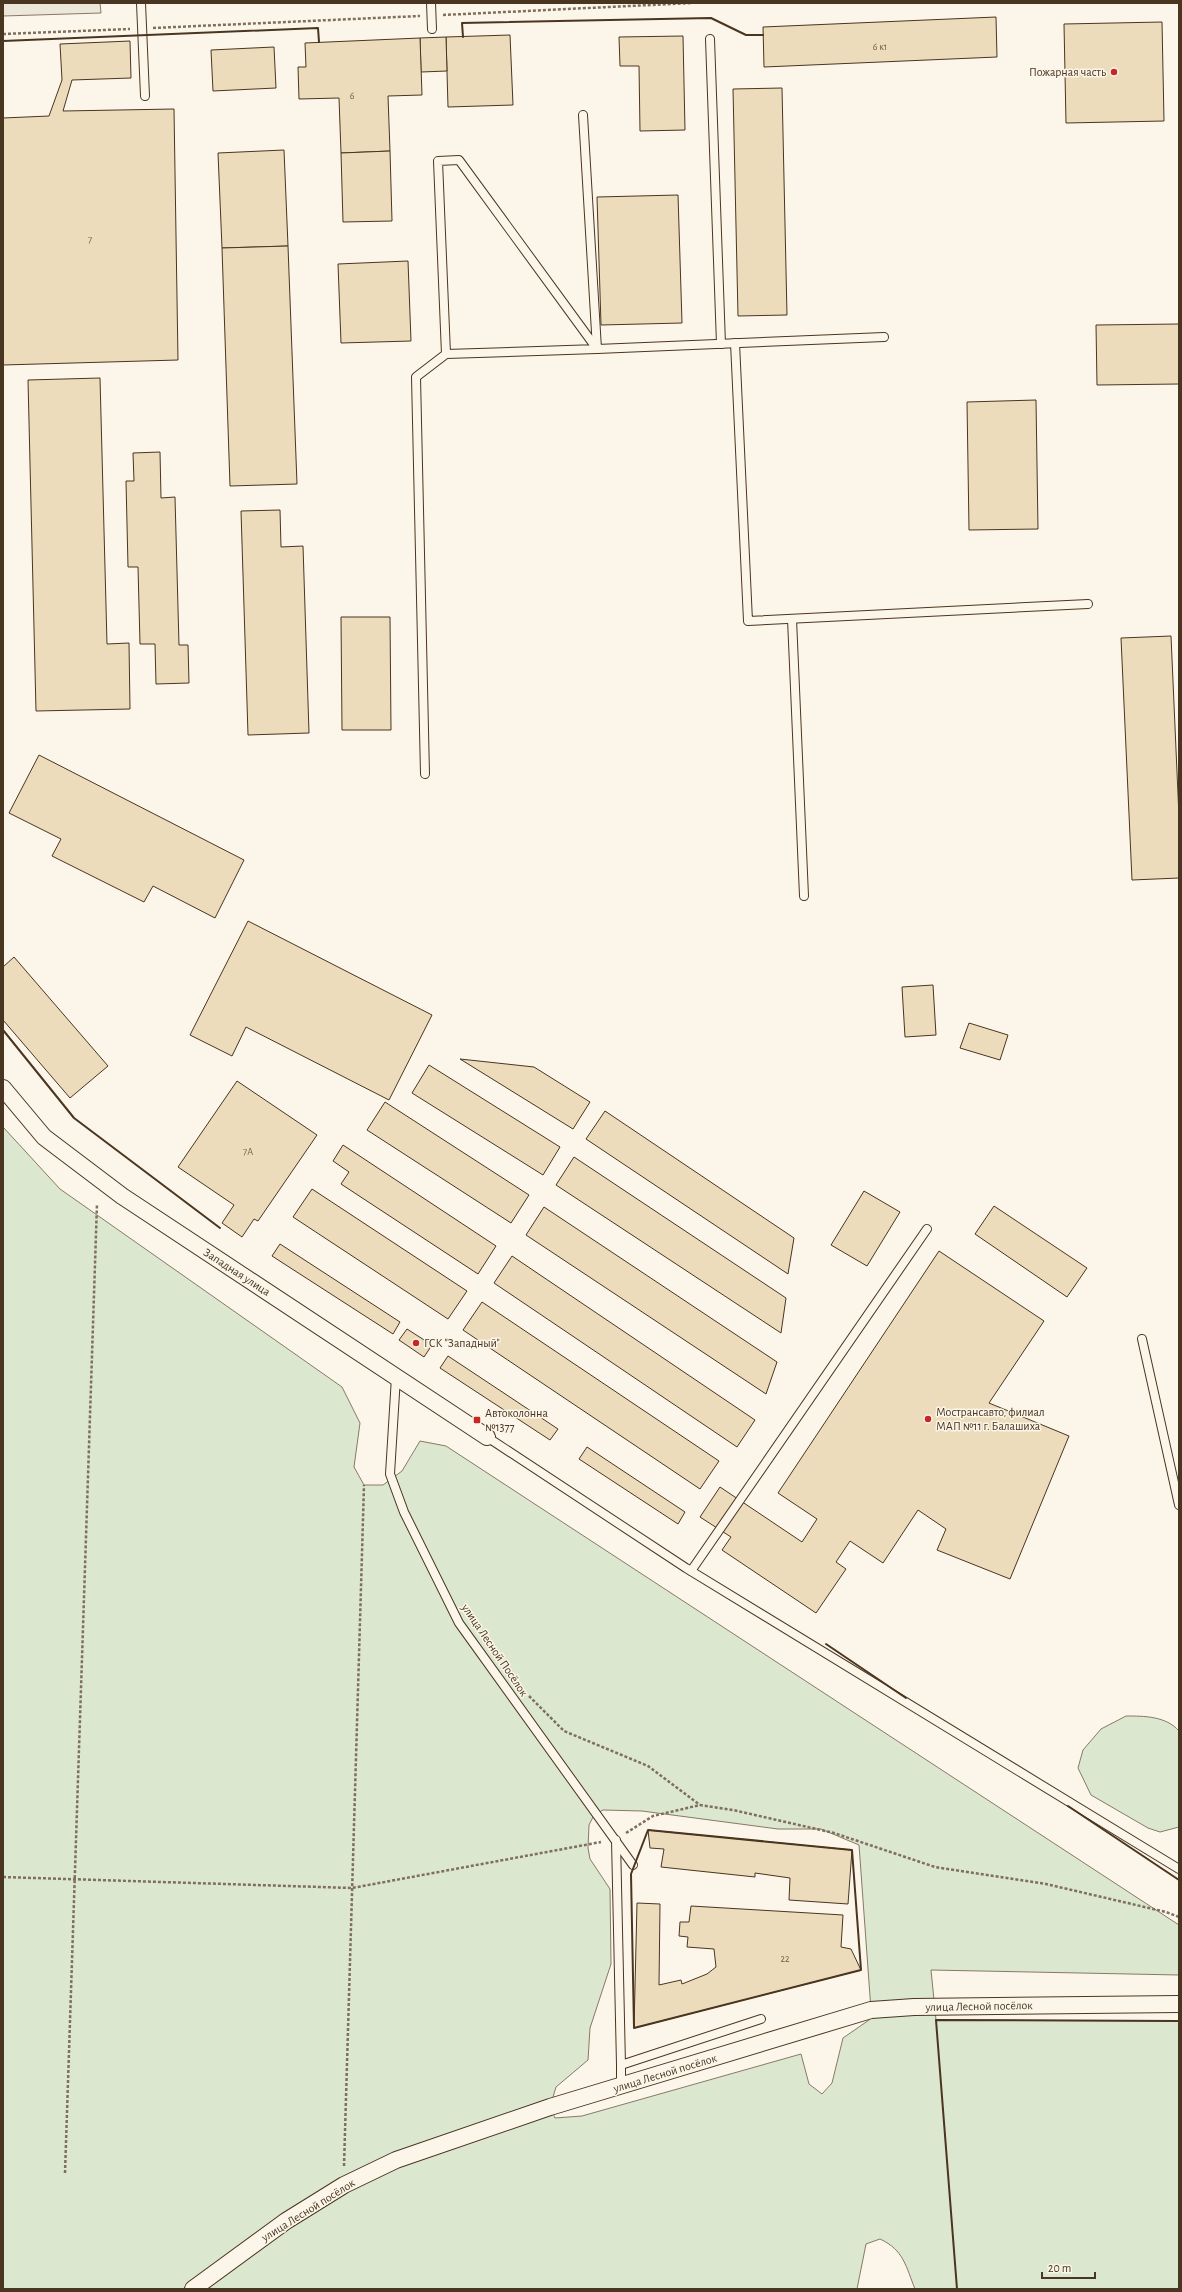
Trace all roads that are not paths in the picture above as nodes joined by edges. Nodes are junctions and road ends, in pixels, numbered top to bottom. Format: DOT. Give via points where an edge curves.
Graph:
graph roads {
  1 [pos="140,3"];
  2 [pos="431,3"];
  3 [pos="432,29"];
  4 [pos="710,39"];
  5 [pos="145,96"];
  6 [pos="583,115"];
  7 [pos="884,337"];
  8 [pos="735,343"];
  9 [pos="720,344"];
  10 [pos="597,348"];
  11 [pos="446,354"];
  12 [pos="1088,604"];
  13 [pos="792,619"];
  14 [pos="425,774"];
  15 [pos="804,896"];
  16 [pos="3,1088"];
  17 [pos="927,1229"];
  18 [pos="1142,1339"];
  19 [pos="396,1377"];
  20 [pos="487,1437"];
  21 [pos="1179,1505"];
  22 [pos="691,1571"];
  23 [pos="616,1839"];
  24 [pos="634,1865"];
  25 [pos="1179,1869"];
  26 [pos="1179,2004"];
  27 [pos="761,2019"];
  28 [pos="621,2065"];
  29 [pos="621,2086"];
  30 [pos="192,2289"];
  1 -- 5 [label="lane"];
  2 -- 3 [label="lane"];
  4 -- 9 [label="lane"];
  6 -- 10 [label="lane"];
  7 -- 8 [label="lane"];
  8 -- 9 [label="lane"];
  8 -- 13 [label="lane" via="748,621"];
  9 -- 10 [label="lane"];
  10 -- 11 [label="lane"];
  10 -- 11 [label="lane" via="459,160 438,161"];
  11 -- 14 [label="lane" via="416,377"];
  12 -- 13 [label="lane"];
  13 -- 15 [label="lane"];
  16 -- 19 [label="street, Западная улица" via="44,1137 122,1196"];
  17 -- 22 [label="lane"];
  18 -- 21 [label="lane"];
  19 -- 20 [label="street, Западная улица"];
  19 -- 23 [label="lane, улица Лесной Посёлок" via="390,1474 404,1512 459,1623"];
  20 -- 22 [label="lane"];
  22 -- 25 [label="lane"];
  23 -- 24 [label="lane, улица Лесной Посёлок"];
  23 -- 28 [label="lane"];
  26 -- 29 [label="street, улица Лесной посёлок" via="914,2007 871,2010"];
  27 -- 28 [label="lane"];
  28 -- 29 [label="lane"];
  29 -- 30 [label="street, улица Лесной посёлок" via="550,2107 396,2160 344,2185 286,2221"];
}
